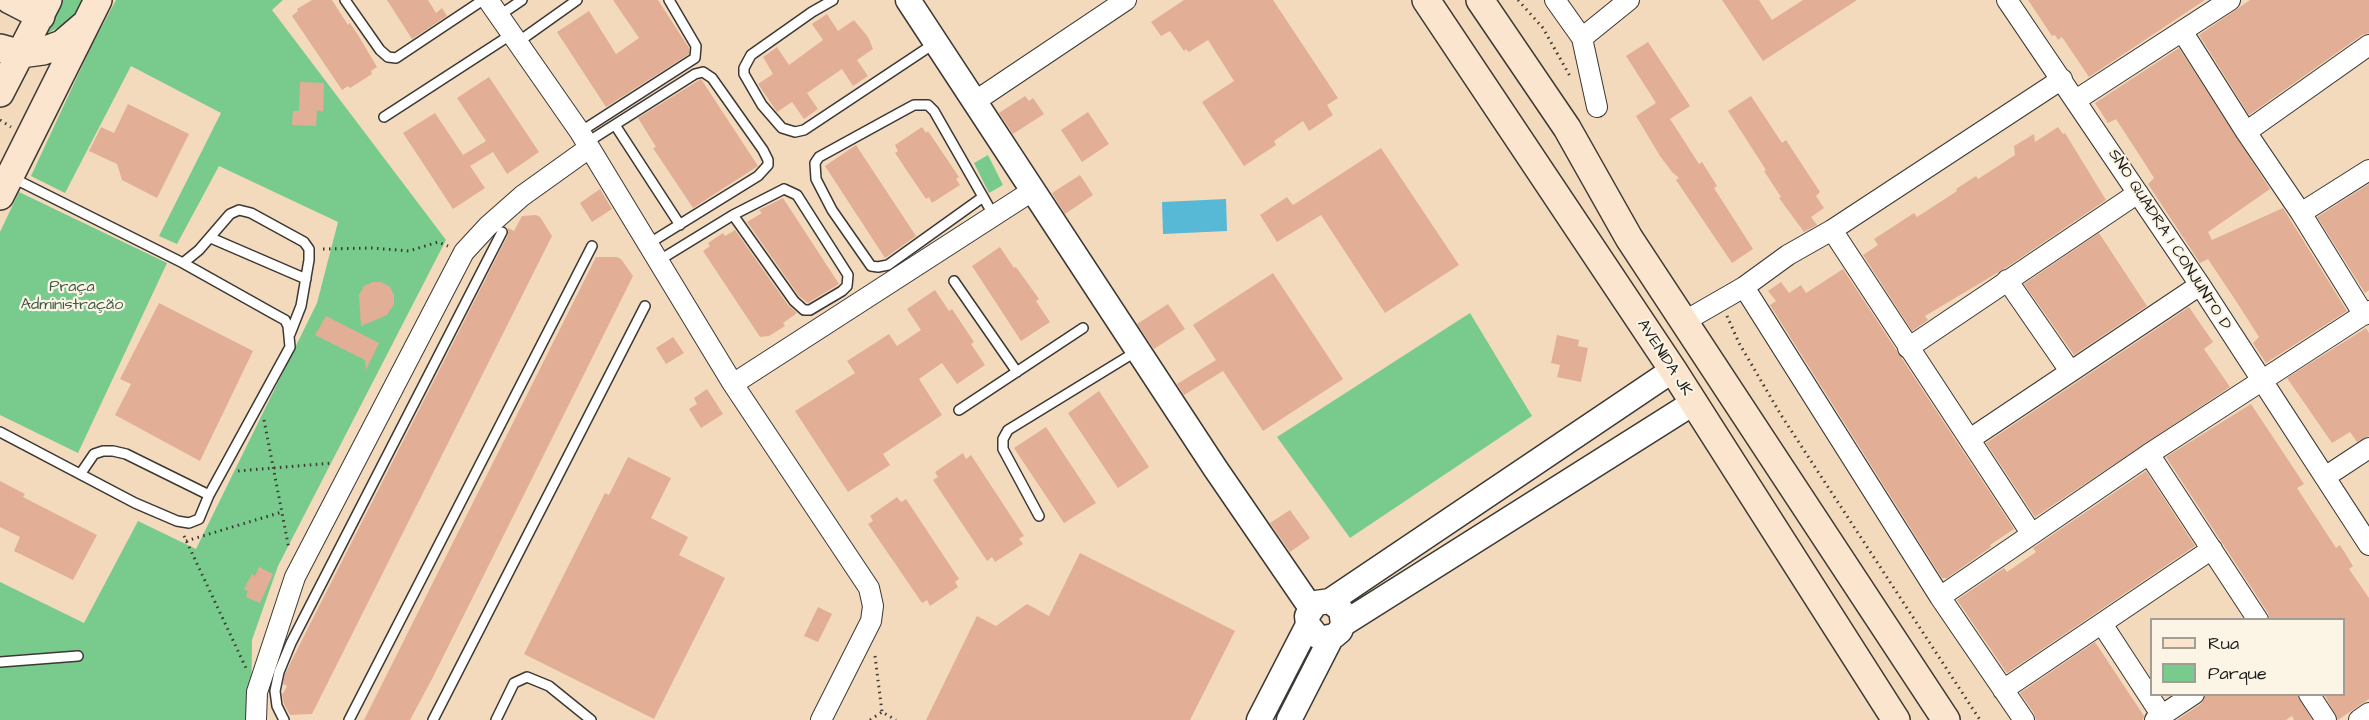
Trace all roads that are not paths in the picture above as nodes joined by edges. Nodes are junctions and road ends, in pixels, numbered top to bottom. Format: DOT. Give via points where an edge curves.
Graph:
graph roads {
  1 [pos="10,0"];
  2 [pos="345,0"];
  3 [pos="483,0"];
  4 [pos="522,0"];
  5 [pos="577,0"];
  6 [pos="669,0"];
  7 [pos="833,0"];
  8 [pos="908,0"];
  9 [pos="1126,0"];
  10 [pos="1426,0"];
  11 [pos="1480,0"];
  12 [pos="1555,0"];
  13 [pos="1629,0"];
  14 [pos="2230,0"];
  15 [pos="2012,2"];
  16 [pos="44,8"];
  17 [pos="494,8"];
  18 [pos="92,11"];
  19 [pos="2182,31"];
  20 [pos="515,38"];
  21 [pos="1582,38"];
  22 [pos="936,43"];
  23 [pos="10,51"];
  24 [pos="2366,54"];
  25 [pos="2062,80"];
  26 [pos="0,93"];
  27 [pos="2076,100"];
  28 [pos="974,102"];
  29 [pos="1598,107"];
  30 [pos="384,117"];
  31 [pos="615,124"];
  32 [pos="2246,132"];
  33 [pos="585,141"];
  34 [pos="2369,170"];
  35 [pos="5,186"];
  36 [pos="1032,191"];
  37 [pos="2138,193"];
  38 [pos="983,197"];
  39 [pos="2301,213"];
  40 [pos="733,215"];
  41 [pos="994,216"];
  42 [pos="680,225"];
  43 [pos="1832,230"];
  44 [pos="502,232"];
  45 [pos="211,238"];
  46 [pos="1629,238"];
  47 [pos="592,246"];
  48 [pos="653,252"];
  49 [pos="1599,262"];
  50 [pos="183,263"];
  51 [pos="306,279"];
  52 [pos="2007,280"];
  53 [pos="954,281"];
  54 [pos="2200,285"];
  55 [pos="1744,287"];
  56 [pos="645,306"];
  57 [pos="2366,313"];
  58 [pos="1685,321"];
  59 [pos="1083,328"];
  60 [pos="290,334"];
  61 [pos="1908,348"];
  62 [pos="1139,350"];
  63 [pos="1673,370"];
  64 [pos="2070,371"];
  65 [pos="1017,372"];
  66 [pos="2261,380"];
  67 [pos="733,384"];
  68 [pos="1693,404"];
  69 [pos="959,410"];
  70 [pos="1610,412"];
  71 [pos="0,432"];
  72 [pos="1970,439"];
  73 [pos="1630,442"];
  74 [pos="2369,448"];
  75 [pos="2149,454"];
  76 [pos="81,473"];
  77 [pos="2325,477"];
  78 [pos="209,495"];
  79 [pos="1039,516"];
  80 [pos="2031,533"];
  81 [pos="2369,545"];
  82 [pos="2212,549"];
  83 [pos="1940,597"];
  84 [pos="1316,612"];
  85 [pos="2257,618"];
  86 [pos="2102,624"];
  87 [pos="1337,631"];
  88 [pos="78,656"];
  89 [pos="1903,656"];
  90 [pos="0,663"];
  91 [pos="1870,680"];
  92 [pos="2003,690"];
  93 [pos="2191,696"];
  94 [pos="2310,696"];
  95 [pos="2369,713"];
  96 [pos="2158,718"];
  97 [pos="256,720"];
  98 [pos="284,720"];
  99 [pos="349,720"];
  100 [pos="433,720"];
  101 [pos="496,720"];
  102 [pos="591,720"];
  103 [pos="821,720"];
  104 [pos="1259,720"];
  105 [pos="1288,720"];
  106 [pos="1896,720"];
  107 [pos="1946,720"];
  108 [pos="2024,720"];
  109 [pos="2326,720"];
  110 [pos="2359,720"];
  1 -- 16 [label="main road"];
  2 -- 3 [label="lane" via="380,50 396,58"];
  4 -- 17 [label="lane"];
  5 -- 20 [label="lane"];
  6 -- 33 [label="lane" via="696,46 695,58"];
  7 -- 22 [label="lane" via="751,54 744,68 762,105 782,128 804,130"];
  8 -- 22 [label="street"];
  9 -- 28 [label="street"];
  10 -- 49 [label="main road, AVENIDA JK"];
  11 -- 46 [label="main road" via="1567,128"];
  12 -- 21 [label="street"];
  13 -- 21 [label="street"];
  14 -- 19 [label="street"];
  15 -- 25 [label="street, SNO QUADRA 1 CONJUNTO D"];
  16 -- 23 [label="main road"];
  17 -- 20 [label="street"];
  18 -- 23 [label="main road" via="62,44 43,51"];
  18 -- 35 [label="main road"];
  19 -- 27 [label="street"];
  19 -- 32 [label="street"];
  20 -- 30 [label="lane"];
  20 -- 33 [label="street"];
  21 -- 29 [label="street"];
  22 -- 28 [label="street"];
  23 -- 26 [label="main road"];
  24 -- 32 [label="street"];
  25 -- 27 [label="street, SNO QUADRA 1 CONJUNTO D"];
  25 -- 43 [label="street"];
  27 -- 37 [label="street, SNO QUADRA 1 CONJUNTO D"];
  28 -- 36 [label="street"];
  31 -- 33 [label="lane"];
  31 -- 42 [label="lane"];
  31 -- 42 [label="lane" via="703,72 712,78 763,150 768,165 758,176"];
  32 -- 39 [label="street"];
  33 -- 48 [label="street"];
  33 -- 97 [label="street" via="464,252 295,577 257,692"];
  34 -- 39 [label="street"];
  35 -- 50 [label="lane"];
  36 -- 41 [label="street"];
  36 -- 62 [label="street"];
  37 -- 52 [label="street"];
  37 -- 54 [label="street, SNO QUADRA 1 CONJUNTO D"];
  38 -- 38 [label="lane" via="934,111 921,103 819,157 815,163 816,180 832,210 871,266 888,264"];
  38 -- 41 [label="lane"];
  39 -- 57 [label="street"];
  40 -- 40 [label="lane" via="784,189 793,192 844,267 847,286 816,309 804,310"];
  40 -- 48 [label="lane"];
  41 -- 67 [label="street"];
  42 -- 48 [label="lane"];
  43 -- 55 [label="street"];
  43 -- 61 [label="street"];
  44 -- 98 [label="lane" via="291,643 275,691"];
  45 -- 50 [label="lane"];
  45 -- 51 [label="lane"];
  45 -- 51 [label="lane" via="230,214 239,210 251,213 304,242 309,249"];
  46 -- 49 [label="main road" via="1612,233 1606,237 1600,247"];
  46 -- 58 [label="main road"];
  47 -- 99 [label="lane"];
  48 -- 67 [label="street"];
  49 -- 63 [label="main road, AVENIDA JK"];
  50 -- 60 [label="lane" via="285,320"];
  51 -- 60 [label="lane"];
  52 -- 61 [label="street"];
  52 -- 64 [label="street"];
  53 -- 65 [label="lane"];
  54 -- 64 [label="street"];
  54 -- 66 [label="street, SNO QUADRA 1 CONJUNTO D"];
  55 -- 58 [label="street"];
  55 -- 83 [label="street"];
  56 -- 100 [label="lane"];
  57 -- 66 [label="street"];
  58 -- 89 [label="main road"];
  59 -- 65 [label="lane"];
  60 -- 78 [label="lane" via="290,346"];
  61 -- 72 [label="street"];
  62 -- 79 [label="lane" via="1008,430 1003,449"];
  62 -- 84 [label="street"];
  63 -- 68 [label="main road, AVENIDA JK"];
  63 -- 70 [label="street"];
  64 -- 72 [label="street"];
  65 -- 69 [label="lane"];
  66 -- 75 [label="street"];
  66 -- 77 [label="street, SNO QUADRA 1 CONJUNTO D"];
  67 -- 103 [label="street" via="871,597 871,621"];
  68 -- 73 [label="street"];
  68 -- 91 [label="main road, AVENIDA JK"];
  70 -- 73 [label="street"];
  70 -- 84 [label="street"];
  71 -- 76 [label="lane"];
  72 -- 80 [label="street"];
  73 -- 87 [label="street"];
  74 -- 77 [label="street"];
  75 -- 80 [label="street"];
  75 -- 82 [label="street"];
  76 -- 78 [label="lane" via="94,454 126,454"];
  76 -- 78 [label="lane" via="177,521 189,523 199,519"];
  77 -- 81 [label="street, SNO QUADRA 1 CONJUNTO D"];
  80 -- 83 [label="street"];
  82 -- 85 [label="street"];
  82 -- 86 [label="street"];
  83 -- 92 [label="street"];
  84 -- 87 [label="street" via="1317,636"];
  84 -- 87 [label="street" via="1341,610"];
  84 -- 104 [label="street"];
  86 -- 92 [label="street"];
  86 -- 96 [label="street"];
  87 -- 105 [label="street"];
  88 -- 90 [label="lane"];
  89 -- 91 [label="main road" via="1904,668 1895,680"];
  89 -- 107 [label="main road"];
  91 -- 106 [label="main road, AVENIDA JK"];
  92 -- 108 [label="street"];
  93 -- 96 [label="street"];
  94 -- 109 [label="street"];
  95 -- 110 [label="street"];
  101 -- 102 [label="lane" via="514,683 527,677 559,693"];
}
